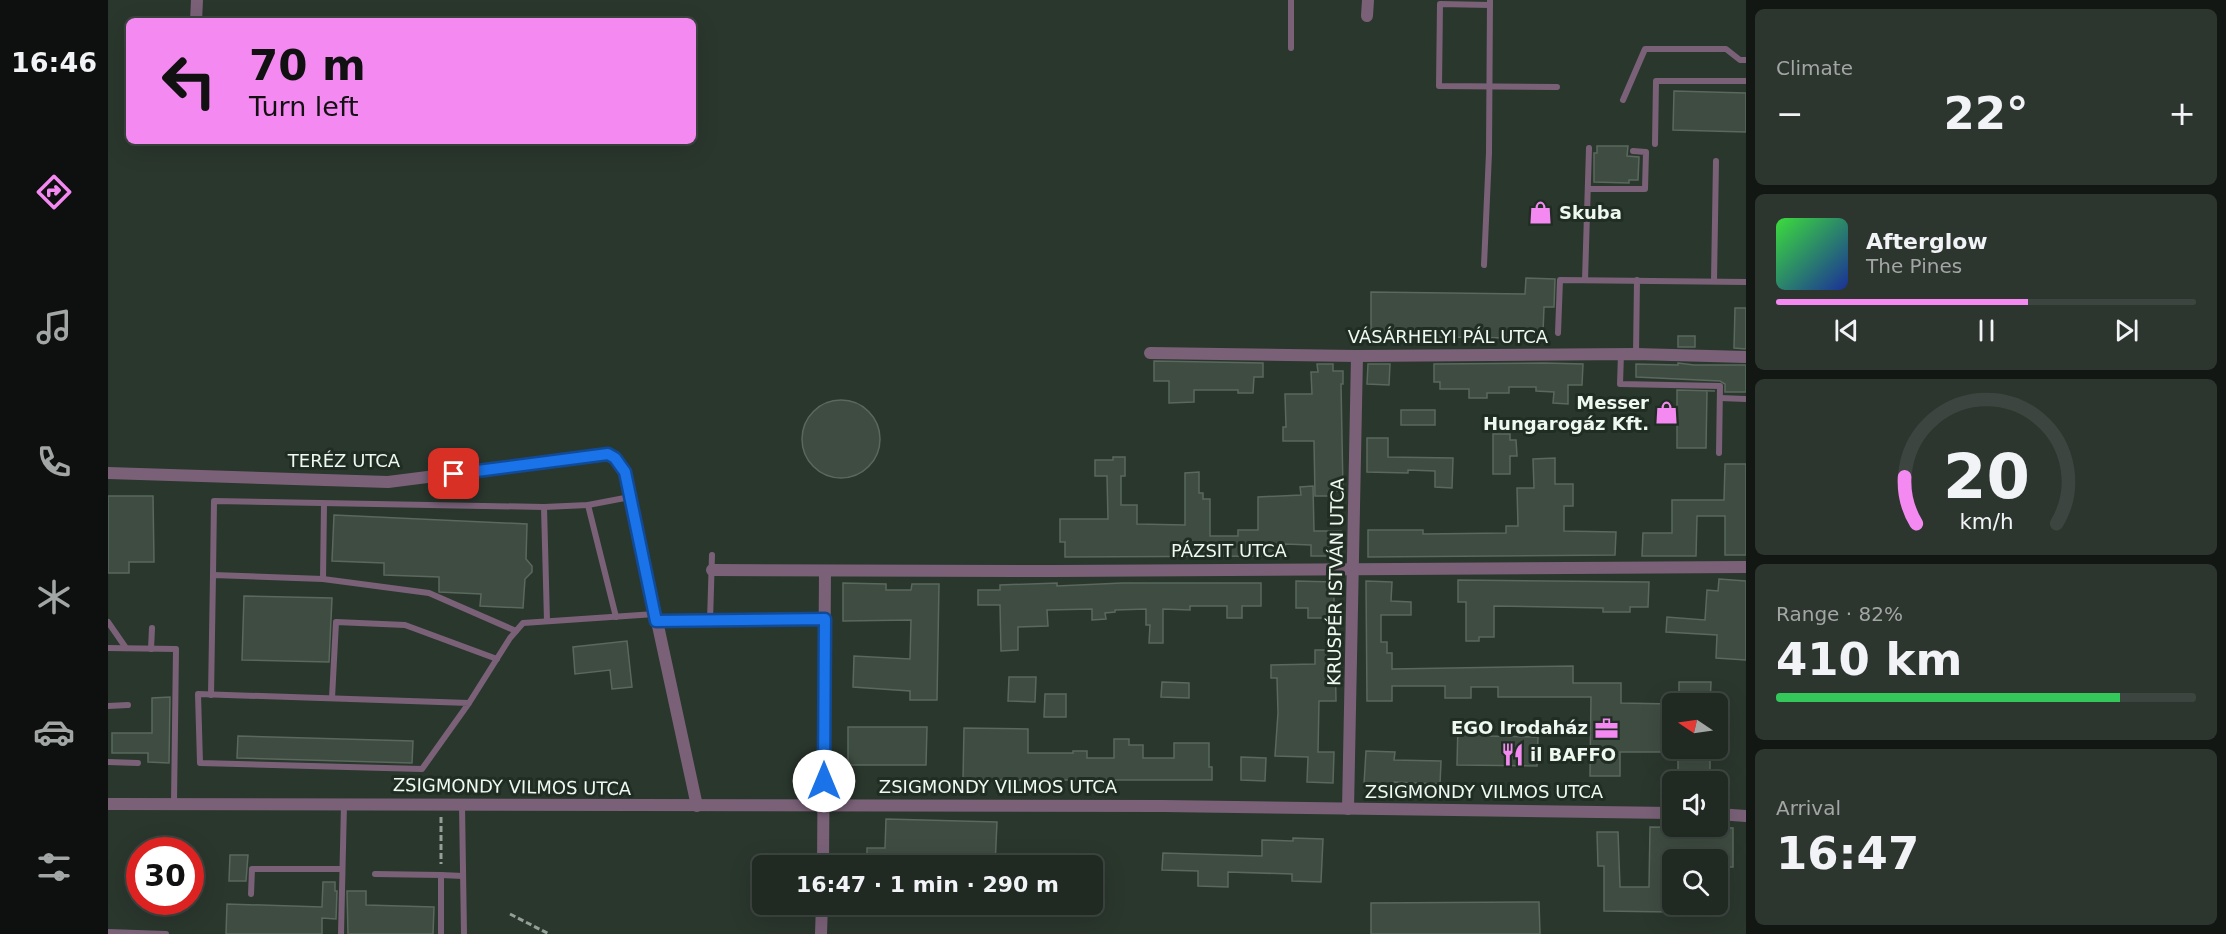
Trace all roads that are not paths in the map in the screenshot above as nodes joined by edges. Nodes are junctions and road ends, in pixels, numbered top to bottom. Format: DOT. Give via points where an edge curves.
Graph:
graph roads {
  1 [pos="196,0"];
  2 [pos="1292,0"];
  3 [pos="1368,0"];
  4 [pos="1490,2"];
  5 [pos="1367,16"];
  6 [pos="196,18"];
  7 [pos="1291,48"];
  8 [pos="1746,60"];
  9 [pos="1746,81"];
  10 [pos="1490,87"];
  11 [pos="1557,87"];
  12 [pos="1623,100"];
  13 [pos="1655,144"];
  14 [pos="1589,148"];
  15 [pos="1633,151"];
  16 [pos="1716,161"];
  17 [pos="1588,189"];
  18 [pos="1484,265"];
  19 [pos="1585,280"];
  20 [pos="1637,280"];
  21 [pos="1714,282"];
  22 [pos="1746,282"];
  23 [pos="1558,333"];
  24 [pos="1150,353"];
  25 [pos="1621,354"];
  26 [pos="1636,354"];
  27 [pos="1357,356"];
  28 [pos="1746,357"];
  29 [pos="1720,398"];
  30 [pos="1746,399"];
  31 [pos="1719,453"];
  32 [pos="108,473"];
  33 [pos="630,497"];
  34 [pos="324,504"];
  35 [pos="588,505"];
  36 [pos="544,507"];
  37 [pos="712,555"];
  38 [pos="1746,567"];
  39 [pos="1354,569"];
  40 [pos="712,570"];
  41 [pos="825,571"];
  42 [pos="213,575"];
  43 [pos="323,579"];
  44 [pos="616,617"];
  45 [pos="656,618"];
  46 [pos="825,619"];
  47 [pos="547,621"];
  48 [pos="710,621"];
  49 [pos="108,622"];
  50 [pos="152,628"];
  51 [pos="516,631"];
  52 [pos="108,648"];
  53 [pos="126,648"];
  54 [pos="151,649"];
  55 [pos="497,659"];
  56 [pos="211,695"];
  57 [pos="332,698"];
  58 [pos="469,703"];
  59 [pos="128,705"];
  60 [pos="108,706"];
  61 [pos="108,762"];
  62 [pos="138,763"];
  63 [pos="174,803"];
  64 [pos="344,803"];
  65 [pos="108,804"];
  66 [pos="824,804"];
  67 [pos="462,805"];
  68 [pos="697,806"];
  69 [pos="1348,809"];
  70 [pos="1662,813"];
  71 [pos="1728,815"];
  72 [pos="1746,816"];
  73 [pos="823,855"];
  74 [pos="342,869"];
  75 [pos="375,874"];
  76 [pos="441,875"];
  77 [pos="464,876"];
  78 [pos="251,894"];
  79 [pos="822,915"];
  80 [pos="108,932"];
  81 [pos="166,934"];
  82 [pos="341,934"];
  83 [pos="441,934"];
  84 [pos="464,934"];
  85 [pos="821,934"];
  1 -- 6 [label="street"];
  2 -- 7 [label="lane"];
  3 -- 5 [label="street"];
  4 -- 10 [label="lane"];
  4 -- 10 [label="lane" via="1440,4 1439,86"];
  8 -- 12 [label="lane" via="1726,49 1645,49"];
  9 -- 13 [label="lane" via="1656,81"];
  10 -- 11 [label="lane"];
  10 -- 18 [label="lane"];
  14 -- 17 [label="lane"];
  15 -- 17 [label="lane" via="1646,152 1645,189"];
  16 -- 21 [label="lane"];
  17 -- 19 [label="lane"];
  19 -- 20 [label="lane"];
  19 -- 23 [label="lane" via="1560,280"];
  20 -- 21 [label="lane"];
  20 -- 26 [label="lane"];
  21 -- 22 [label="lane"];
  24 -- 27 [label="street, VÁSÁRHELYI PÁL UTCA"];
  25 -- 26 [label="street, VÁSÁRHELYI PÁL UTCA"];
  25 -- 27 [label="street, VÁSÁRHELYI PÁL UTCA"];
  25 -- 29 [label="lane" via="1620,384 1720,386"];
  26 -- 28 [label="street, VÁSÁRHELYI PÁL UTCA"];
  27 -- 39 [label="street, KRUSPÉR ISTVÁN UTCA"];
  29 -- 30 [label="lane"];
  29 -- 31 [label="lane"];
  32 -- 33 [label="street, TERÉZ UTCA" via="388,482 608,454 625,472"];
  33 -- 35 [label="lane"];
  33 -- 45 [label="street, TERÉZ UTCA"];
  34 -- 36 [label="lane"];
  34 -- 42 [label="lane" via="214,501"];
  34 -- 43 [label="lane"];
  35 -- 36 [label="lane"];
  35 -- 44 [label="lane"];
  36 -- 47 [label="lane"];
  37 -- 40 [label="lane"];
  38 -- 39 [label="street, PÁZSIT UTCA"];
  39 -- 41 [label="street, PÁZSIT UTCA"];
  39 -- 69 [label="street, KRUSPÉR ISTVÁN UTCA"];
  40 -- 41 [label="street, PÁZSIT UTCA"];
  40 -- 48 [label="lane"];
  41 -- 46 [label="street"];
  42 -- 43 [label="lane"];
  42 -- 56 [label="lane"];
  43 -- 51 [label="lane" via="429,593"];
  44 -- 45 [label="lane"];
  44 -- 47 [label="lane"];
  45 -- 48 [label="lane"];
  45 -- 68 [label="street, TERÉZ UTCA"];
  46 -- 48 [label="lane"];
  46 -- 66 [label="street"];
  47 -- 51 [label="lane" via="523,623"];
  49 -- 53 [label="lane"];
  50 -- 54 [label="lane"];
  51 -- 55 [label="lane"];
  52 -- 53 [label="lane"];
  53 -- 54 [label="lane"];
  54 -- 63 [label="lane" via="176,649"];
  55 -- 57 [label="lane" via="405,626 336,622"];
  55 -- 58 [label="lane"];
  56 -- 57 [label="lane"];
  56 -- 58 [label="lane" via="198,694 200,763 422,769"];
  57 -- 58 [label="lane"];
  59 -- 60 [label="lane"];
  61 -- 62 [label="lane"];
  63 -- 64 [label="street, ZSIGMONDY VILMOS UTCA"];
  63 -- 65 [label="street, ZSIGMONDY VILMOS UTCA"];
  64 -- 67 [label="street, ZSIGMONDY VILMOS UTCA"];
  64 -- 74 [label="lane"];
  66 -- 68 [label="street, ZSIGMONDY VILMOS UTCA"];
  66 -- 69 [label="street, ZSIGMONDY VILMOS UTCA"];
  66 -- 73 [label="street"];
  67 -- 68 [label="street, ZSIGMONDY VILMOS UTCA"];
  67 -- 77 [label="lane"];
  69 -- 70 [label="street, ZSIGMONDY VILMOS UTCA"];
  71 -- 72 [label="street"];
  74 -- 78 [label="lane" via="252,870"];
  74 -- 82 [label="lane"];
  75 -- 76 [label="lane"];
  76 -- 77 [label="lane"];
  76 -- 83 [label="lane"];
  77 -- 84 [label="lane"];
  79 -- 85 [label="street"];
  80 -- 81 [label="lane"];
}
